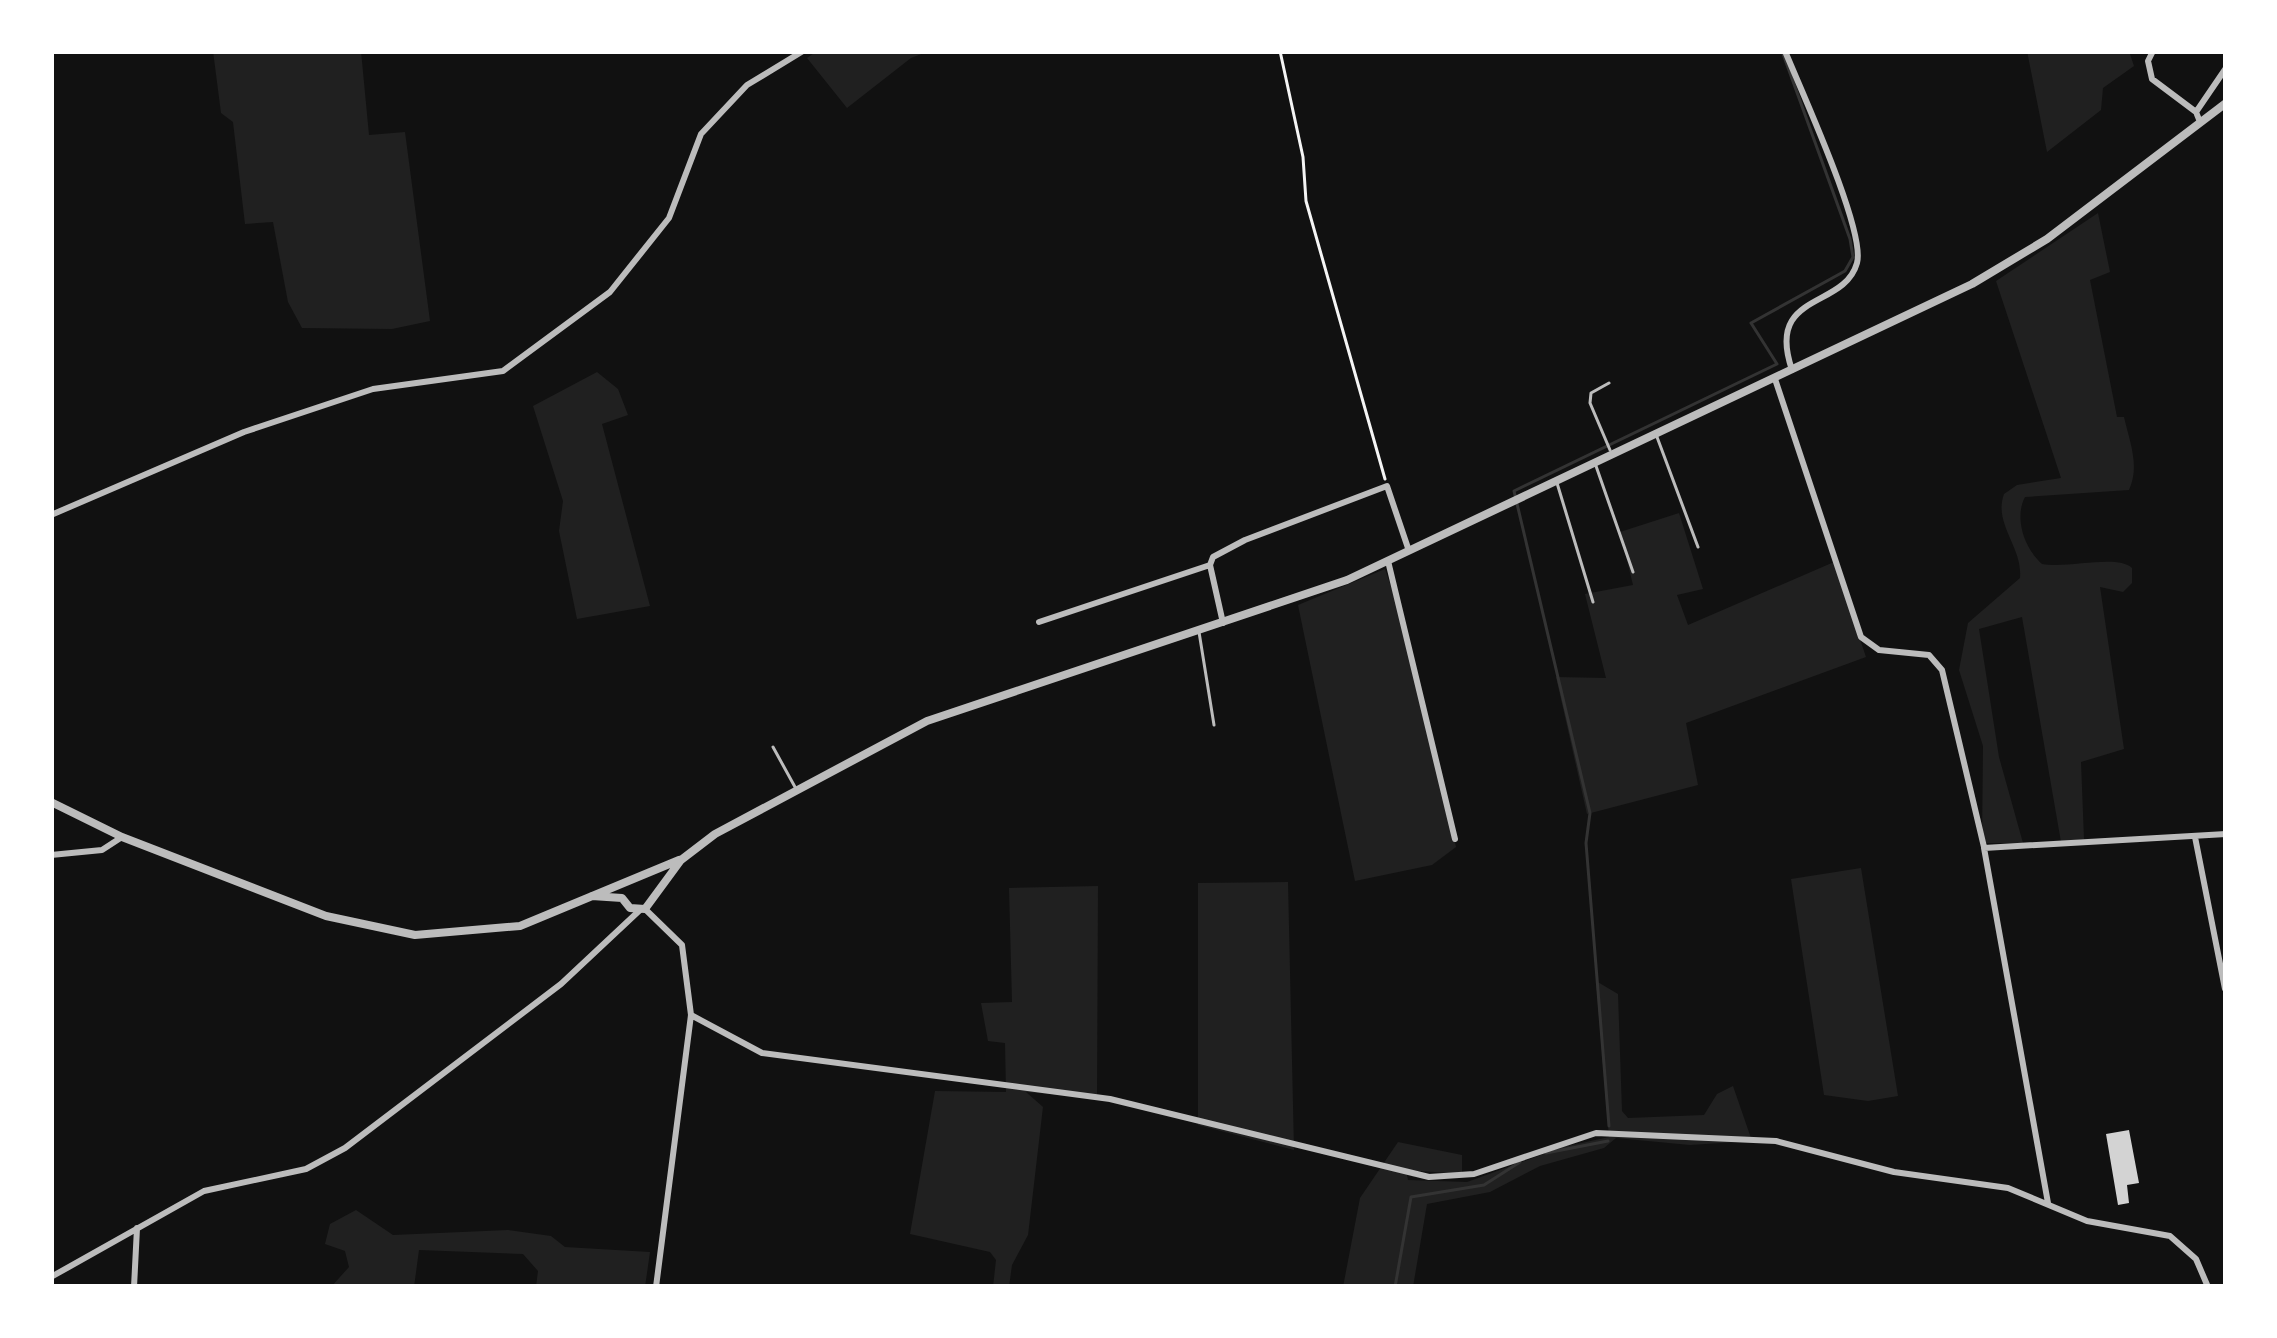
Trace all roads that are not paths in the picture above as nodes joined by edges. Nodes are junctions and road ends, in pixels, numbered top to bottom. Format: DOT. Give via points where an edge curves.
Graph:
graph roads {
  1 [pos="803,51"];
  2 [pos="1785,51"];
  3 [pos="2153,51"];
  4 [pos="2226,68"];
  5 [pos="2226,103"];
  6 [pos="2198,117"];
  7 [pos="1792,370"];
  8 [pos="1775,379"];
  9 [pos="1609,382"];
  10 [pos="1656,434"];
  11 [pos="1612,455"];
  12 [pos="1595,463"];
  13 [pos="1557,480"];
  14 [pos="51,515"];
  15 [pos="1698,548"];
  16 [pos="1409,551"];
  17 [pos="1388,561"];
  18 [pos="1210,566"];
  19 [pos="1633,572"];
  20 [pos="1593,602"];
  21 [pos="1040,622"];
  22 [pos="1223,623"];
  23 [pos="1198,630"];
  24 [pos="1214,725"];
  25 [pos="773,746"];
  26 [pos="796,789"];
  27 [pos="51,802"];
  28 [pos="2226,834"];
  29 [pos="122,837"];
  30 [pos="2195,837"];
  31 [pos="1456,839"];
  32 [pos="1984,848"];
  33 [pos="51,855"];
  34 [pos="681,860"];
  35 [pos="641,875"];
  36 [pos="624,883"];
  37 [pos="657,892"];
  38 [pos="592,896"];
  39 [pos="624,901"];
  40 [pos="646,908"];
  41 [pos="624,925"];
  42 [pos="2225,988"];
  43 [pos="691,1015"];
  44 [pos="2048,1203"];
  45 [pos="137,1228"];
  46 [pos="51,1277"];
  47 [pos="134,1287"];
  48 [pos="656,1287"];
  49 [pos="2208,1287"];
  1 -- 14 [label="street" via="746,85 701,134 669,218 610,292 503,371 373,389 244,432"];
  2 -- 7 [label="street" via="1852,224 1858,262 1790,325"];
  3 -- 6 [label="street" via="2152,79"];
  4 -- 6 [label="street"];
  5 -- 6 [label="street"];
  6 -- 7 [label="street" via="2022,255"];
  7 -- 8 [label="street"];
  8 -- 10 [label="street"];
  8 -- 32 [label="street" via="1861,637 1879,650 1929,655 1942,670"];
  9 -- 11 [label="lane" via="1590,404"];
  10 -- 11 [label="street"];
  10 -- 15 [label="lane"];
  11 -- 12 [label="street"];
  12 -- 13 [label="street"];
  12 -- 19 [label="lane"];
  13 -- 16 [label="street"];
  13 -- 20 [label="lane"];
  16 -- 17 [label="street"];
  16 -- 18 [label="street" via="1387,486 1245,540"];
  17 -- 22 [label="street"];
  17 -- 31 [label="street"];
  18 -- 21 [label="street"];
  18 -- 22 [label="street"];
  22 -- 23 [label="street"];
  23 -- 24 [label="lane"];
  23 -- 26 [label="street" via="951,711"];
  25 -- 26 [label="lane"];
  26 -- 34 [label="street"];
  27 -- 29 [label="street"];
  28 -- 30 [label="street"];
  29 -- 33 [label="street" via="102,850"];
  29 -- 38 [label="street" via="326,916 393,933 496,931"];
  30 -- 32 [label="street"];
  30 -- 42 [label="street"];
  32 -- 44 [label="street"];
  34 -- 35 [label="street"];
  34 -- 37 [label="street"];
  35 -- 36 [label="street"];
  35 -- 37 [label="street"];
  36 -- 38 [label="street"];
  36 -- 39 [label="street"];
  37 -- 40 [label="street"];
  38 -- 39 [label="street"];
  39 -- 40 [label="street"];
  39 -- 41 [label="street"];
  40 -- 41 [label="street"];
  40 -- 43 [label="street" via="682,945"];
  41 -- 45 [label="street" via="561,984 345,1148 306,1169 227,1181"];
  43 -- 44 [label="street" via="762,1054 1110,1099 1429,1177 1474,1174 1596,1132 1776,1142"];
  43 -- 48 [label="street"];
  44 -- 49 [label="street" via="2086,1221 2170,1236 2196,1259"];
  45 -- 46 [label="street"];
  45 -- 47 [label="street"];
}
